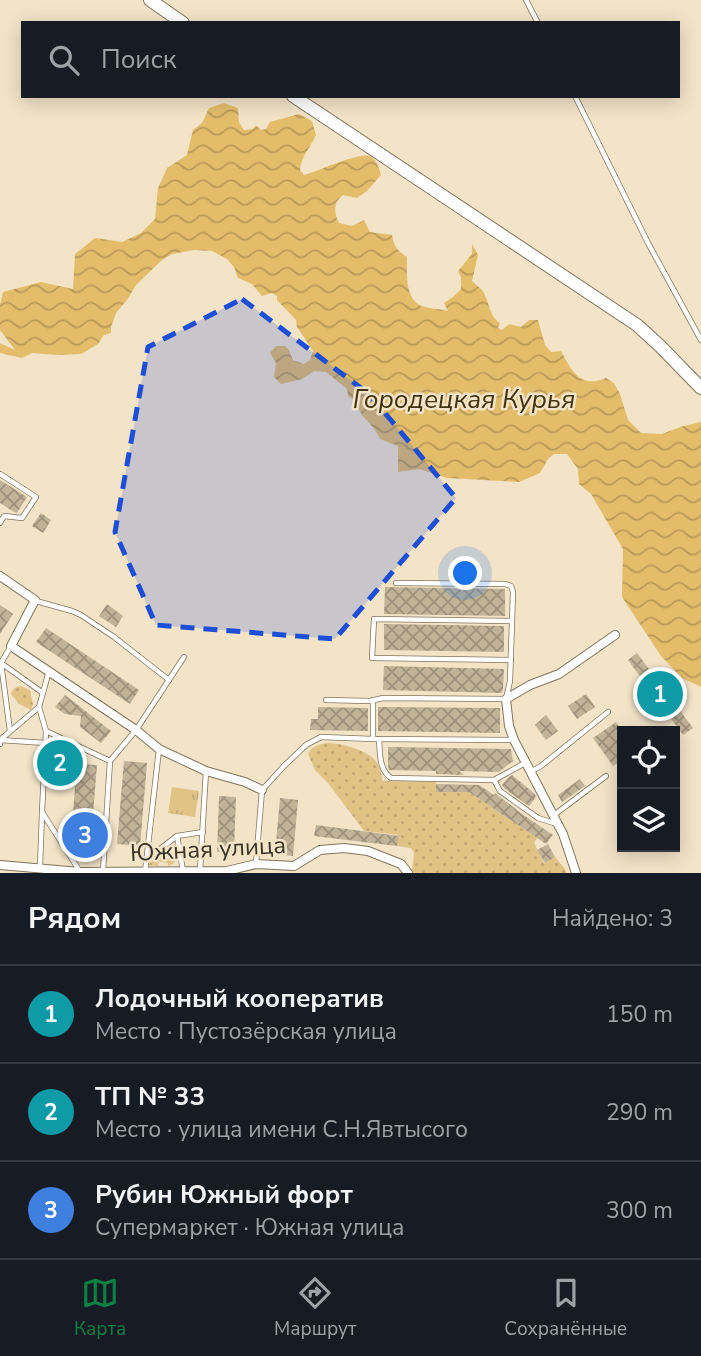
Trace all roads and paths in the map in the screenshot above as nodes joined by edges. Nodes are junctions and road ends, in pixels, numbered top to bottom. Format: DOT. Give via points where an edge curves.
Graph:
graph roads {
  1 [pos="150,0"];
  2 [pos="526,0"];
  3 [pos="180,21"];
  4 [pos="537,21"];
  5 [pos="296,98"];
  6 [pos="576,98"];
  7 [pos="701,340"];
  8 [pos="701,388"];
  9 [pos="0,474"];
  10 [pos="2,514"];
  11 [pos="0,523"];
  12 [pos="0,576"];
  13 [pos="396,583"];
  14 [pos="35,600"];
  15 [pos="512,621"];
  16 [pos="615,635"];
  17 [pos="11,646"];
  18 [pos="184,657"];
  19 [pos="511,660"];
  20 [pos="0,663"];
  21 [pos="49,671"];
  22 [pos="169,680"];
  23 [pos="43,692"];
  24 [pos="506,699"];
  25 [pos="326,700"];
  26 [pos="373,700"];
  27 [pos="39,707"];
  28 [pos="608,712"];
  29 [pos="136,730"];
  30 [pos="46,731"];
  31 [pos="10,732"];
  32 [pos="376,739"];
  33 [pos="514,740"];
  34 [pos="0,741"];
  35 [pos="46,743"];
  36 [pos="159,749"];
  37 [pos="110,761"];
  38 [pos="526,762"];
  39 [pos="206,771"];
  40 [pos="531,772"];
  41 [pos="607,776"];
  42 [pos="494,780"];
  43 [pos="262,790"];
  44 [pos="42,812"];
  45 [pos="555,820"];
  46 [pos="203,832"];
  47 [pos="177,836"];
  48 [pos="147,859"];
  49 [pos="0,864"];
  50 [pos="256,864"];
  51 [pos="39,869"];
  52 [pos="103,872"];
  53 [pos="145,872"];
  54 [pos="183,872"];
  55 [pos="200,872"];
  56 [pos="228,872"];
  57 [pos="80,873"];
  58 [pos="169,873"];
  59 [pos="408,873"];
  60 [pos="576,873"];
  1 -- 3 [label="main road"];
  2 -- 4 [label="lane"];
  5 -- 8 [label="main road" via="637,326"];
  6 -- 7 [label="lane"];
  9 -- 10 [label="lane" via="36,496 22,518"];
  10 -- 11 [label="lane"];
  12 -- 14 [label="street"];
  13 -- 15 [label="lane" via="505,584 513,592"];
  14 -- 17 [label="street"];
  14 -- 22 [label="lane" via="81,615"];
  15 -- 19 [label="lane"];
  15 -- 19 [label="lane" via="374,619 372,658"];
  16 -- 24 [label="street" via="559,674"];
  17 -- 20 [label="lane"];
  17 -- 21 [label="street"];
  18 -- 22 [label="lane"];
  19 -- 24 [label="lane"];
  20 -- 23 [label="lane"];
  20 -- 31 [label="lane"];
  21 -- 23 [label="lane"];
  21 -- 29 [label="street"];
  22 -- 29 [label="lane"];
  23 -- 27 [label="lane"];
  24 -- 26 [label="lane"];
  24 -- 33 [label="street"];
  25 -- 26 [label="lane"];
  26 -- 32 [label="lane"];
  27 -- 30 [label="lane"];
  27 -- 31 [label="lane"];
  28 -- 40 [label="lane"];
  29 -- 36 [label="street"];
  29 -- 37 [label="lane"];
  30 -- 35 [label="lane"];
  30 -- 37 [label="lane"];
  31 -- 34 [label="lane"];
  32 -- 33 [label="lane"];
  32 -- 42 [label="lane" via="385,774 391,778"];
  32 -- 43 [label="lane" via="321,737 306,745"];
  33 -- 38 [label="street"];
  34 -- 35 [label="lane"];
  35 -- 44 [label="lane"];
  36 -- 39 [label="street"];
  36 -- 48 [label="lane"];
  37 -- 52 [label="lane"];
  38 -- 40 [label="street"];
  38 -- 42 [label="lane"];
  39 -- 43 [label="street"];
  39 -- 46 [label="lane"];
  40 -- 45 [label="street"];
  41 -- 45 [label="lane"];
  42 -- 45 [label="lane" via="500,791 538,818"];
  43 -- 50 [label="lane"];
  44 -- 51 [label="lane"];
  44 -- 57 [label="lane"];
  45 -- 60 [label="street"];
  46 -- 47 [label="lane"];
  46 -- 55 [label="lane"];
  47 -- 48 [label="lane"];
  47 -- 54 [label="lane"];
  48 -- 53 [label="lane"];
  49 -- 51 [label="street, Южная улица"];
  50 -- 56 [label="street, Южная улица"];
  50 -- 59 [label="street, Южная улица" via="294,866 320,850 344,848 401,864"];
  51 -- 57 [label="street, Южная улица"];
  52 -- 53 [label="street, Южная улица"];
  52 -- 57 [label="street, Южная улица"];
  53 -- 58 [label="street, Южная улица"];
  54 -- 55 [label="street, Южная улица"];
  54 -- 58 [label="street, Южная улица"];
  55 -- 56 [label="street, Южная улица"];
}
